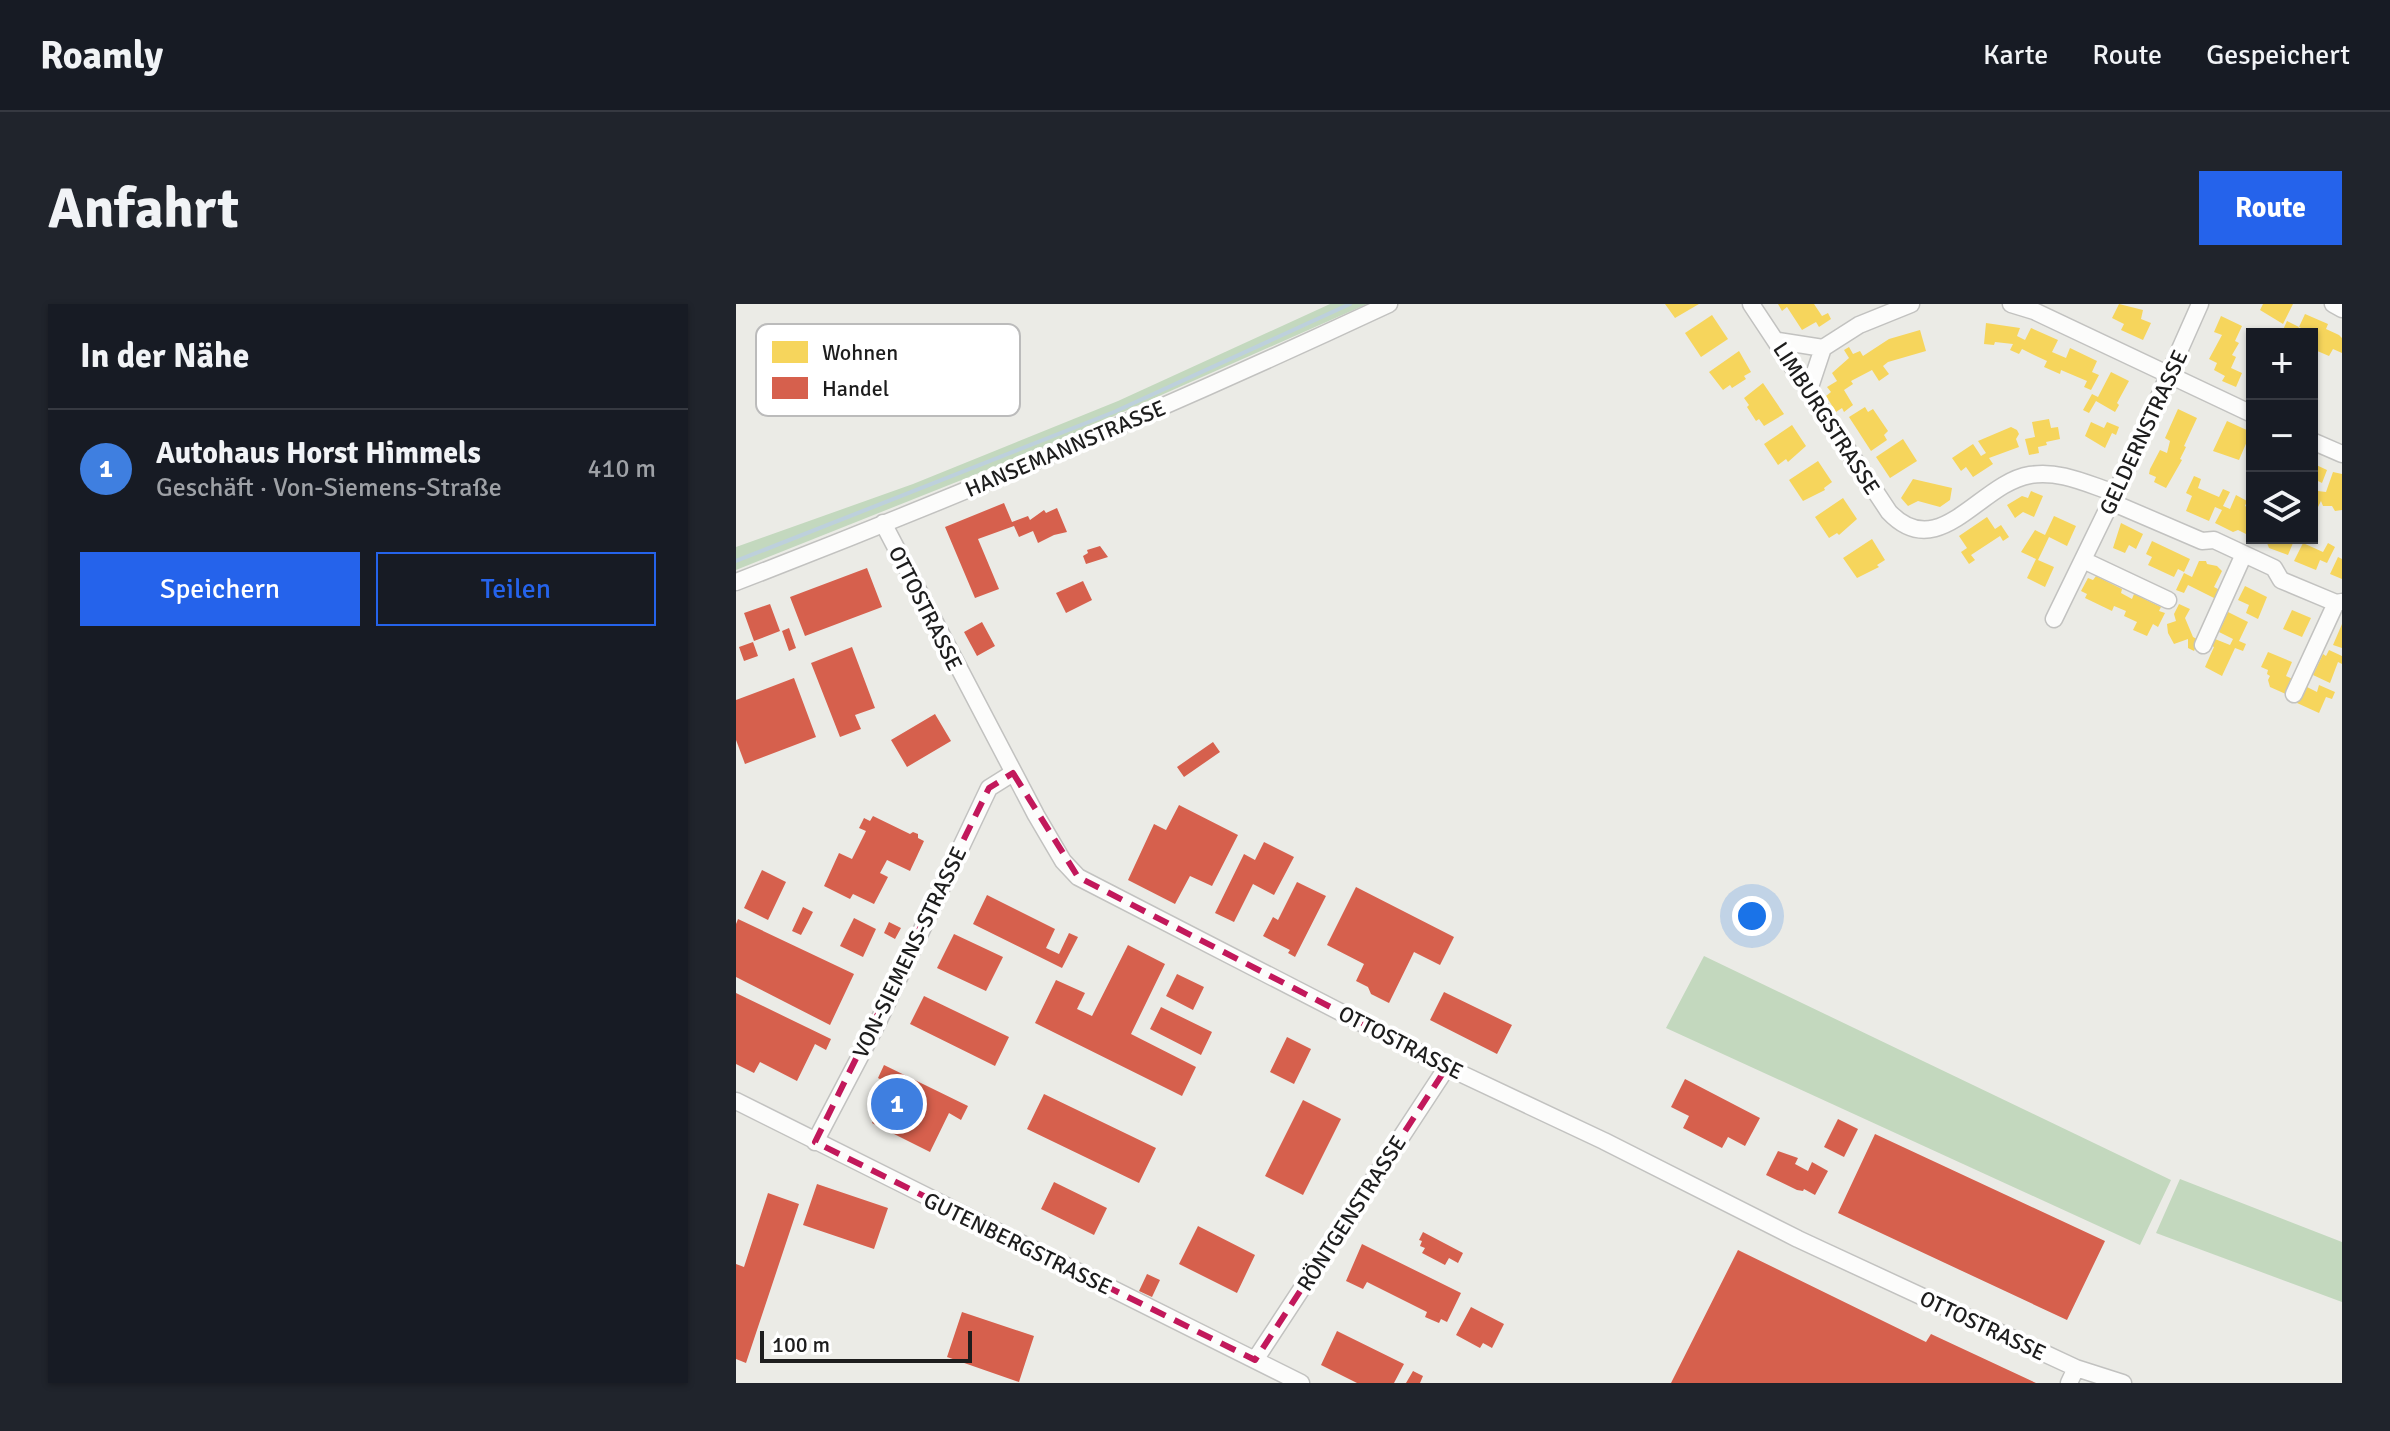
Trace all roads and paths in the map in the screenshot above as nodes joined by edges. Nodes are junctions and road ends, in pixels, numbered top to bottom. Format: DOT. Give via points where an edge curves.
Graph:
graph roads {
  1 [pos="1389,304"];
  2 [pos="1751,304"];
  3 [pos="1911,304"];
  4 [pos="2011,304"];
  5 [pos="2200,304"];
  6 [pos="2333,304"];
  7 [pos="2035,307"];
  8 [pos="2342,309"];
  9 [pos="1778,341"];
  10 [pos="1823,348"];
  11 [pos="2170,376"];
  12 [pos="1809,390"];
  13 [pos="2246,411"];
  14 [pos="2318,444"];
  15 [pos="2342,454"];
  16 [pos="2113,498"];
  17 [pos="883,523"];
  18 [pos="2244,554"];
  19 [pos="2083,560"];
  20 [pos="736,582"];
  21 [pos="2168,600"];
  22 [pos="2339,602"];
  23 [pos="2054,619"];
  24 [pos="2203,645"];
  25 [pos="2294,694"];
  26 [pos="1013,773"];
  27 [pos="1447,1067"];
  28 [pos="736,1101"];
  29 [pos="815,1142"];
  30 [pos="1255,1360"];
  31 [pos="2073,1375"];
  32 [pos="1301,1383"];
  33 [pos="2123,1383"];
  1 -- 17 [label="street, HANSEMANNSTRASSE" via="1133,420"];
  2 -- 9 [label="street, LIMBURGSTRASSE"];
  3 -- 10 [label="street" via="1878,316"];
  4 -- 7 [label="street"];
  5 -- 11 [label="street, GELDERNSTRASSE"];
  6 -- 8 [label="street"];
  7 -- 11 [label="street"];
  9 -- 10 [label="street"];
  9 -- 12 [label="street, LIMBURGSTRASSE"];
  10 -- 12 [label="street"];
  11 -- 13 [label="street"];
  11 -- 16 [label="street, GELDERNSTRASSE"];
  12 -- 16 [label="street, LIMBURGSTRASSE" via="1889,512 1907,528 1939,528 2026,475 2064,476"];
  14 -- 15 [label="street"];
  16 -- 18 [label="street" via="2202,541 2214,540"];
  16 -- 19 [label="street, GELDERNSTRASSE"];
  17 -- 20 [label="street, HANSEMANNSTRASSE"];
  17 -- 26 [label="street, OTTOSTRASSE"];
  18 -- 22 [label="street" via="2274,568 2281,580"];
  18 -- 24 [label="street"];
  19 -- 21 [label="street"];
  19 -- 23 [label="street, GELDERNSTRASSE"];
  22 -- 25 [label="street"];
  26 -- 27 [label="street, OTTOSTRASSE" via="1063,861 1078,877"];
  26 -- 29 [label="street, VON-SIEMENS-STRASSE" via="989,788"];
  27 -- 30 [label="street, RÖNTGENSTRASSE"];
  27 -- 31 [label="street, OTTOSTRASSE"];
  28 -- 29 [label="street, GUTENBERGSTRASSE"];
  29 -- 30 [label="street, GUTENBERGSTRASSE"];
  30 -- 32 [label="street, GUTENBERGSTRASSE"];
  31 -- 33 [label="street, OTTOSTRASSE"];
}
